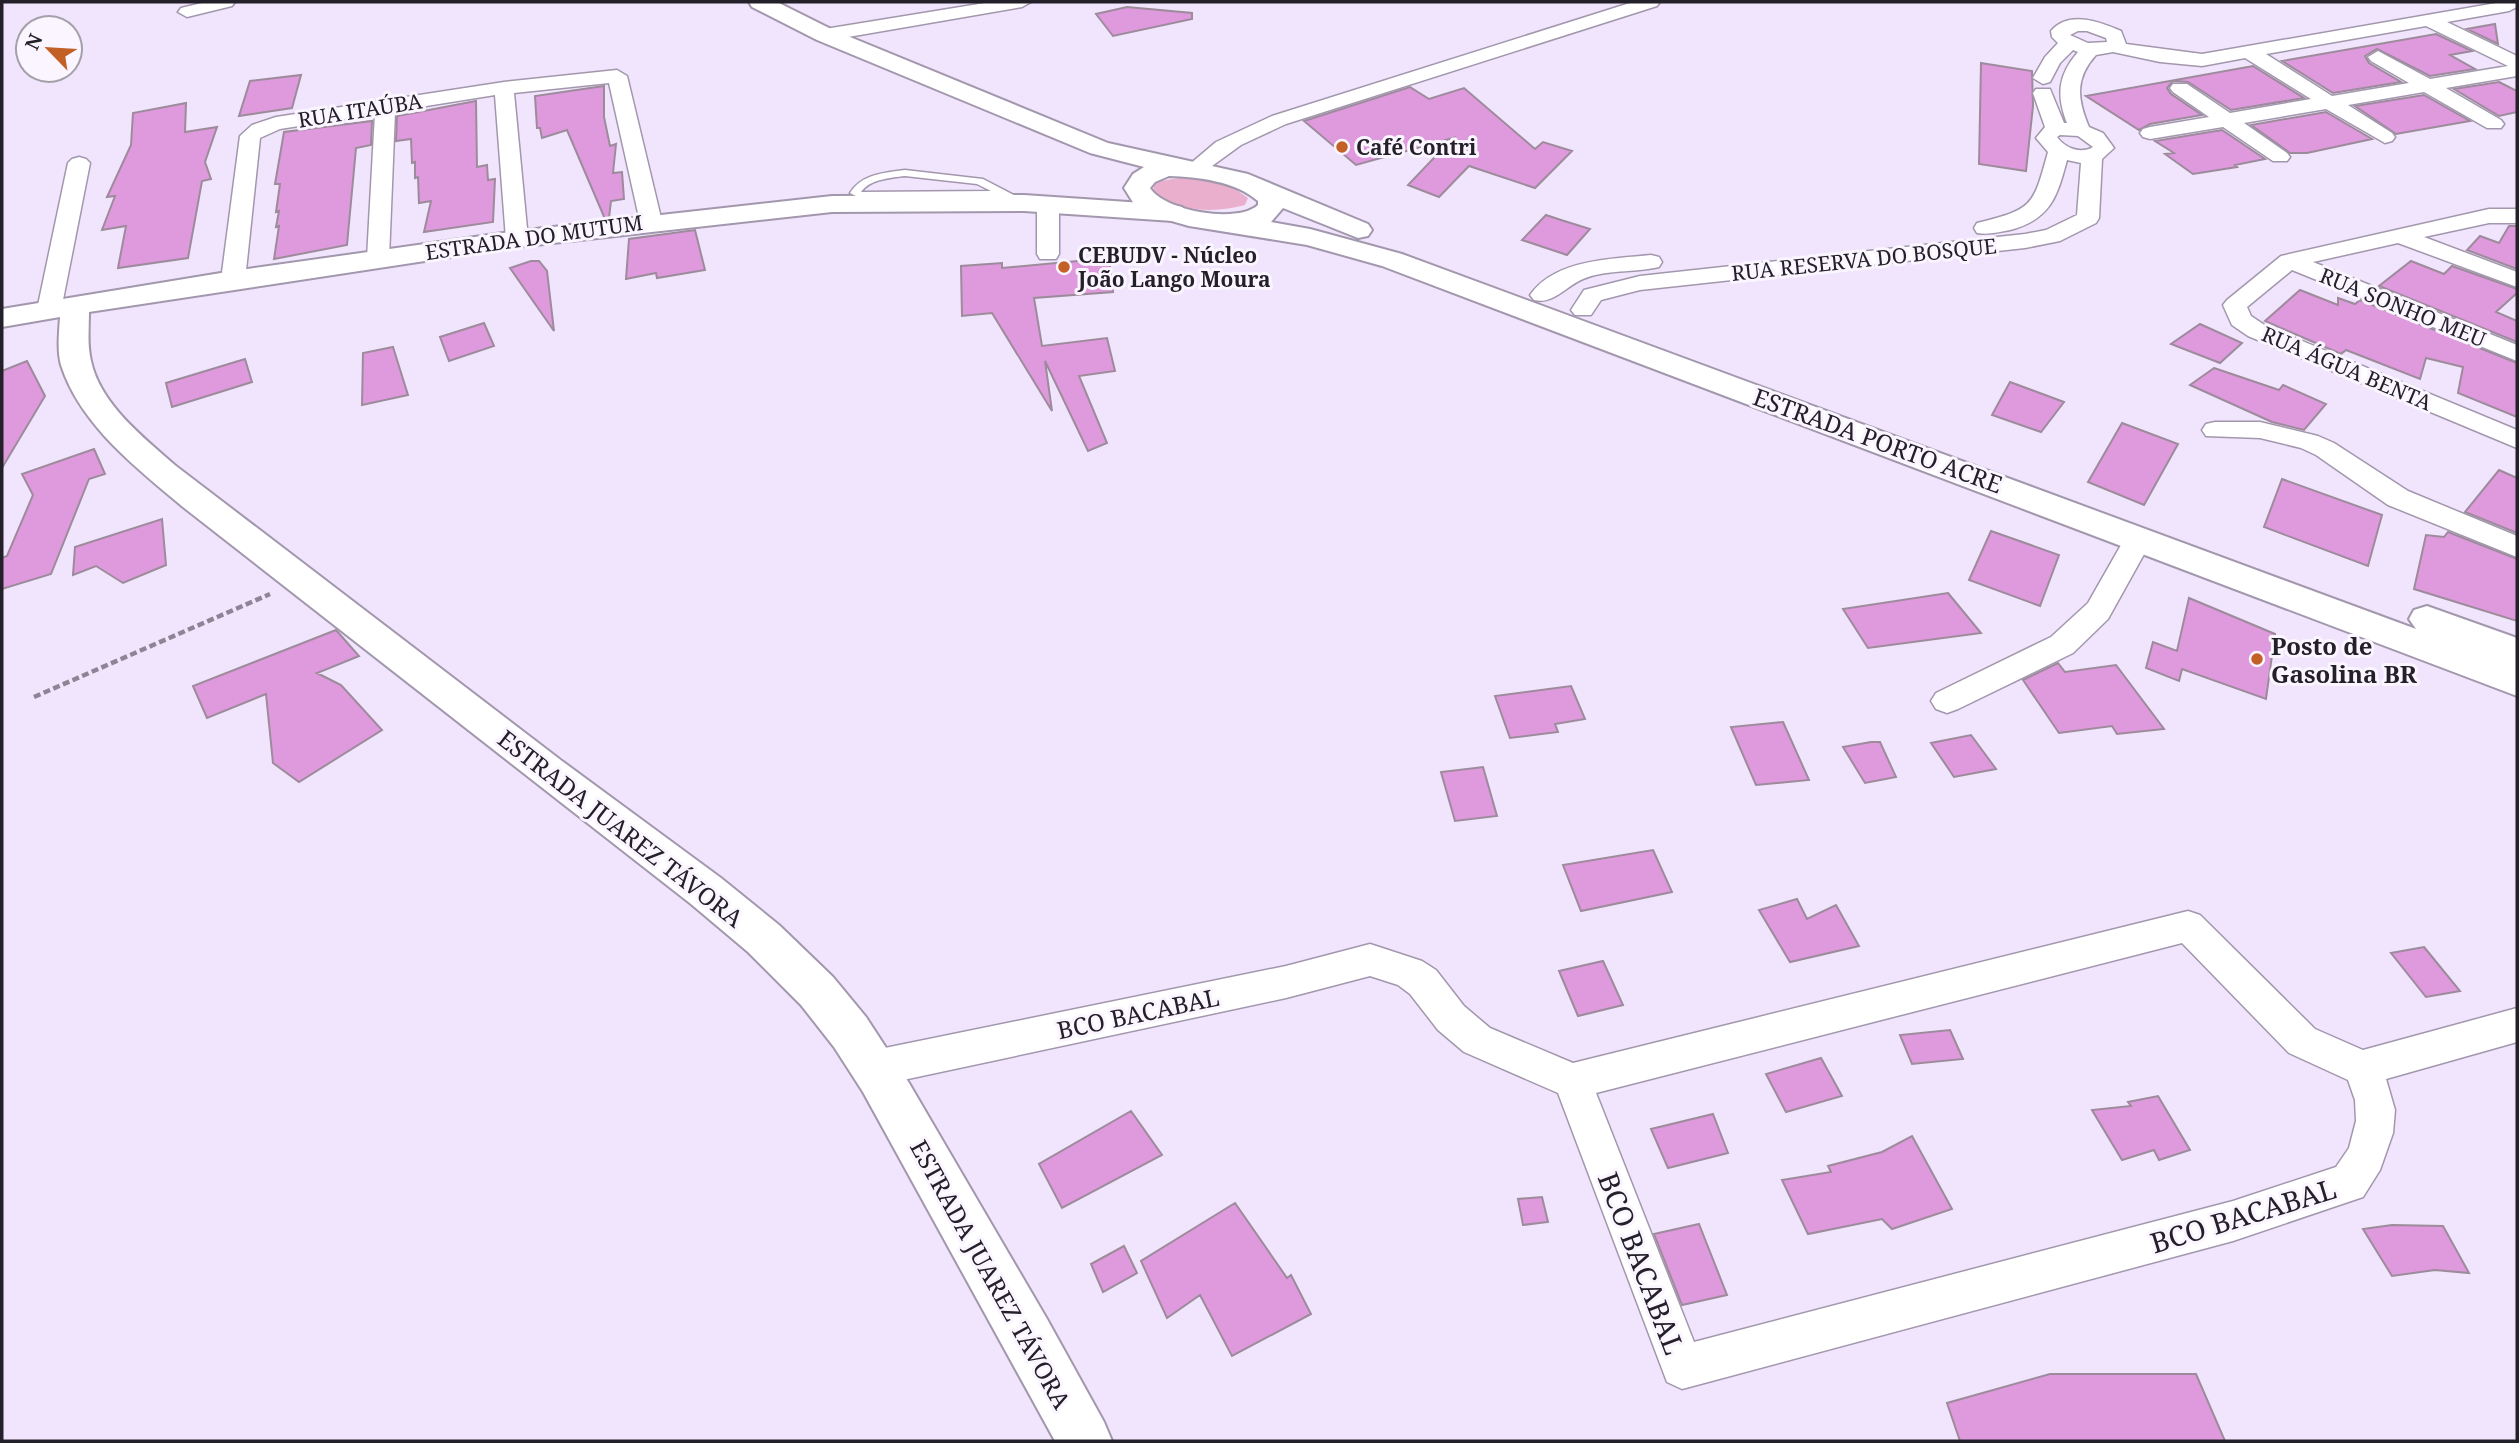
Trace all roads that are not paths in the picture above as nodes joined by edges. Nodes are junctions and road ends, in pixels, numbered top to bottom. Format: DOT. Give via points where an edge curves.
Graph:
graph roads {
  1 [pos="226,2"];
  2 [pos="761,2"];
  3 [pos="1022,2"];
  4 [pos="1651,2"];
  5 [pos="2509,6"];
  6 [pos="187,12"];
  7 [pos="2430,21"];
  8 [pos="825,35"];
  9 [pos="2069,43"];
  10 [pos="2116,44"];
  11 [pos="2091,49"];
  12 [pos="2250,53"];
  13 [pos="2378,57"];
  14 [pos="2517,63"];
  15 [pos="2517,69"];
  16 [pos="2427,85"];
  17 [pos="504,88"];
  18 [pos="2180,88"];
  19 [pos="2329,103"];
  20 [pos="385,106"];
  21 [pos="2228,120"];
  22 [pos="2494,124"];
  23 [pos="2081,131"];
  24 [pos="2150,133"];
  25 [pos="2385,137"];
  26 [pos="2057,140"];
  27 [pos="1099,148"];
  28 [pos="2092,156"];
  29 [pos="2280,157"];
  30 [pos="79,163"];
  31 [pos="1186,169"];
  32 [pos="2050,183"];
  33 [pos="1138,186"];
  34 [pos="2091,190"];
  35 [pos="1267,192"];
  36 [pos="1037,201"];
  37 [pos="2042,207"];
  38 [pos="1173,213"];
  39 [pos="2517,216"];
  40 [pos="2088,218"];
  41 [pos="651,222"];
  42 [pos="1231,223"];
  43 [pos="2402,237"];
  44 [pos="517,239"];
  45 [pos="1048,254"];
  46 [pos="378,258"];
  47 [pos="2289,261"];
  48 [pos="233,280"];
  49 [pos="2517,280"];
  50 [pos="1542,295"];
  51 [pos="62,307"];
  52 [pos="1583,310"];
  53 [pos="2,318"];
  54 [pos="2517,354"];
  55 [pos="2215,430"];
  56 [pos="2517,440"];
  57 [pos="2139,537"];
  58 [pos="2517,547"];
  59 [pos="2517,653"];
  60 [pos="2517,682"];
  61 [pos="1947,701"];
  62 [pos="2517,1025"];
  63 [pos="875,1068"];
  64 [pos="2362,1068"];
  65 [pos="1572,1081"];
  66 [pos="1085,1441"];
  1 -- 6 [label="street"];
  2 -- 8 [label="main road"];
  3 -- 8 [label="street"];
  4 -- 31 [label="street" via="1279,120 1223,145"];
  5 -- 7 [label="street"];
  7 -- 12 [label="street"];
  7 -- 14 [label="street"];
  8 -- 27 [label="main road"];
  9 -- 10 [label="street" via="2060,31 2076,24 2104,29"];
  9 -- 11 [label="street"];
  9 -- 26 [label="street" via="2052,61 2043,85"];
  10 -- 11 [label="street"];
  10 -- 12 [label="street" via="2202,60"];
  11 -- 23 [label="street" via="2074,66 2068,88"];
  12 -- 19 [label="street"];
  13 -- 16 [label="street"];
  15 -- 16 [label="street"];
  16 -- 19 [label="street"];
  16 -- 22 [label="street"];
  17 -- 20 [label="street, RUA ITAÚBA"];
  17 -- 41 [label="street, RUA ITAÚBA" via="617,76"];
  17 -- 44 [label="street"];
  18 -- 21 [label="street"];
  19 -- 21 [label="street"];
  19 -- 25 [label="street"];
  20 -- 46 [label="street"];
  20 -- 48 [label="street, RUA ITAÚBA" via="276,123 250,136"];
  21 -- 24 [label="street"];
  21 -- 29 [label="street"];
  23 -- 26 [label="street"];
  23 -- 28 [label="street" via="2093,135 2104,148"];
  26 -- 28 [label="street"];
  26 -- 32 [label="street"];
  27 -- 31 [label="main road, ESTRADA PORTO ACRE"];
  27 -- 33 [label="main road"];
  28 -- 34 [label="street"];
  30 -- 51 [label="street, ESTRADA JUAREZ TÁVORA"];
  31 -- 33 [label="main road, ESTRADA DO MUTUM" via="1152,173"];
  31 -- 35 [label="main road, ESTRADA PORTO ACRE"];
  32 -- 34 [label="street"];
  32 -- 37 [label="street"];
  33 -- 36 [label="main road, ESTRADA DO MUTUM"];
  33 -- 38 [label="main road" via="1146,201"];
  34 -- 40 [label="street"];
  35 -- 42 [label="main road" via="1272,199 1265,214"];
  35 -- 50 [label="main road, ESTRADA PORTO ACRE" via="1342,224"];
  36 -- 36 [label="lane" via="979,181 905,173 881,176 861,184 855,193"];
  36 -- 38 [label="main road, ESTRADA DO MUTUM"];
  36 -- 41 [label="main road, ESTRADA DO MUTUM" via="832,204"];
  36 -- 45 [label="street"];
  37 -- 40 [label="street"];
  37 -- 50 [label="street, RUA RESERVA DO BOSQUE" via="2024,220 1979,229 1581,269"];
  38 -- 42 [label="main road, ESTRADA PORTO ACRE"];
  39 -- 43 [label="street, RUA ÁGUA BENTA" via="2489,216"];
  40 -- 52 [label="street, RUA RESERVA DO BOSQUE" via="2052,236 2025,241 1612,288 1592,295"];
  41 -- 44 [label="main road, ESTRADA DO MUTUM"];
  42 -- 57 [label="main road, ESTRADA PORTO ACRE" via="1310,237 1392,260"];
  43 -- 47 [label="street, RUA ÁGUA BENTA"];
  43 -- 49 [label="street"];
  44 -- 46 [label="main road, ESTRADA DO MUTUM"];
  46 -- 48 [label="main road, ESTRADA DO MUTUM"];
  47 -- 54 [label="street, RUA SONHO MEU"];
  47 -- 56 [label="street, RUA ÁGUA BENTA" via="2235,305 2240,320"];
  48 -- 51 [label="main road, ESTRADA DO MUTUM"];
  50 -- 52 [label="main road, ESTRADA PORTO ACRE"];
  51 -- 53 [label="main road, ESTRADA DO MUTUM"];
  51 -- 63 [label="main road, ESTRADA JUAREZ TÁVORA" via="77,368 99,410 189,494 697,883 819,993"];
  52 -- 59 [label="main road, ESTRADA PORTO ACRE"];
  55 -- 58 [label="street" via="2260,429 2309,442 2398,498"];
  57 -- 60 [label="main road, ESTRADA PORTO ACRE"];
  57 -- 61 [label="street" via="2098,611 2062,645"];
  62 -- 64 [label="street"];
  63 -- 65 [label="street, BCO BACABAL" via="1286,982 1370,960 1409,972 1423,982 1451,1018 1477,1040"];
  63 -- 66 [label="main road, ESTRADA JUAREZ TÁVORA"];
  64 -- 65 [label="street" via="2302,1041 2188,926"];
  64 -- 65 [label="street, BCO BACABAL" via="2375,1101 2372,1138 2360,1172 2349,1183 2233,1221 1682,1367"];
}
